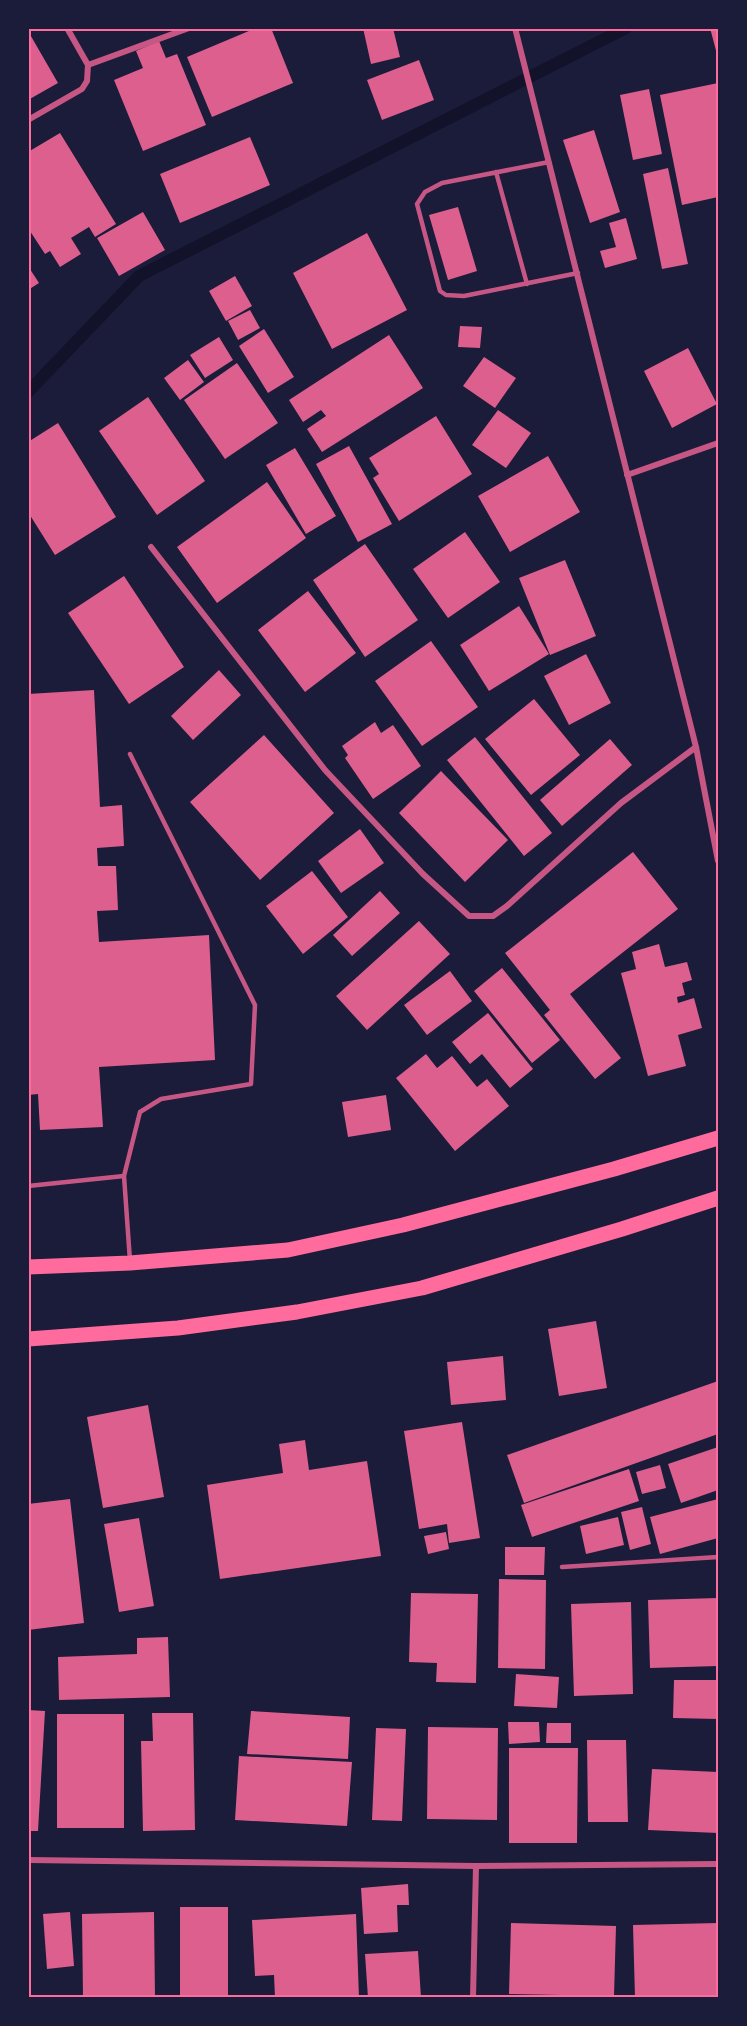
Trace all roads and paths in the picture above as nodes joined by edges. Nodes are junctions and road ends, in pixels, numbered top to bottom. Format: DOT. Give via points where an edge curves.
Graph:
graph roads {
  1 [pos="67,28"];
  2 [pos="189,28"];
  3 [pos="515,28"];
  4 [pos="88,65"];
  5 [pos="28,120"];
  6 [pos="549,162"];
  7 [pos="496,172"];
  8 [pos="578,273"];
  9 [pos="526,284"];
  10 [pos="718,443"];
  11 [pos="627,475"];
  12 [pos="151,546"];
  13 [pos="696,747"];
  14 [pos="130,754"];
  15 [pos="718,861"];
  16 [pos="718,1138"];
  17 [pos="124,1176"];
  18 [pos="28,1186"];
  19 [pos="718,1198"];
  20 [pos="130,1263"];
  21 [pos="28,1267"];
  22 [pos="28,1339"];
  23 [pos="718,1557"];
  24 [pos="562,1567"];
  25 [pos="28,1860"];
  26 [pos="718,1864"];
  27 [pos="476,1866"];
  28 [pos="473,1998"];
  1 -- 4 [label="street"];
  2 -- 4 [label="street"];
  3 -- 6 [label="street"];
  4 -- 5 [label="street" via="82,89"];
  6 -- 7 [label="lane"];
  6 -- 8 [label="street"];
  7 -- 9 [label="lane"];
  7 -- 9 [label="lane" via="442,183 419,200 437,280 440,291 453,296"];
  8 -- 9 [label="lane"];
  8 -- 11 [label="street"];
  10 -- 11 [label="street"];
  11 -- 13 [label="street"];
  12 -- 13 [label="street" via="325,770 423,874 469,916 493,916 507,906 621,803"];
  13 -- 15 [label="street"];
  14 -- 17 [label="lane" via="255,1005 251,1084 161,1099 140,1112"];
  16 -- 20 [label="main road" via="403,1225 288,1250"];
  17 -- 18 [label="lane"];
  17 -- 20 [label="lane"];
  19 -- 22 [label="main road" via="422,1288 297,1312 178,1328"];
  20 -- 21 [label="main road"];
  23 -- 24 [label="lane"];
  25 -- 27 [label="street"];
  26 -- 27 [label="street"];
  27 -- 28 [label="street"];
}
